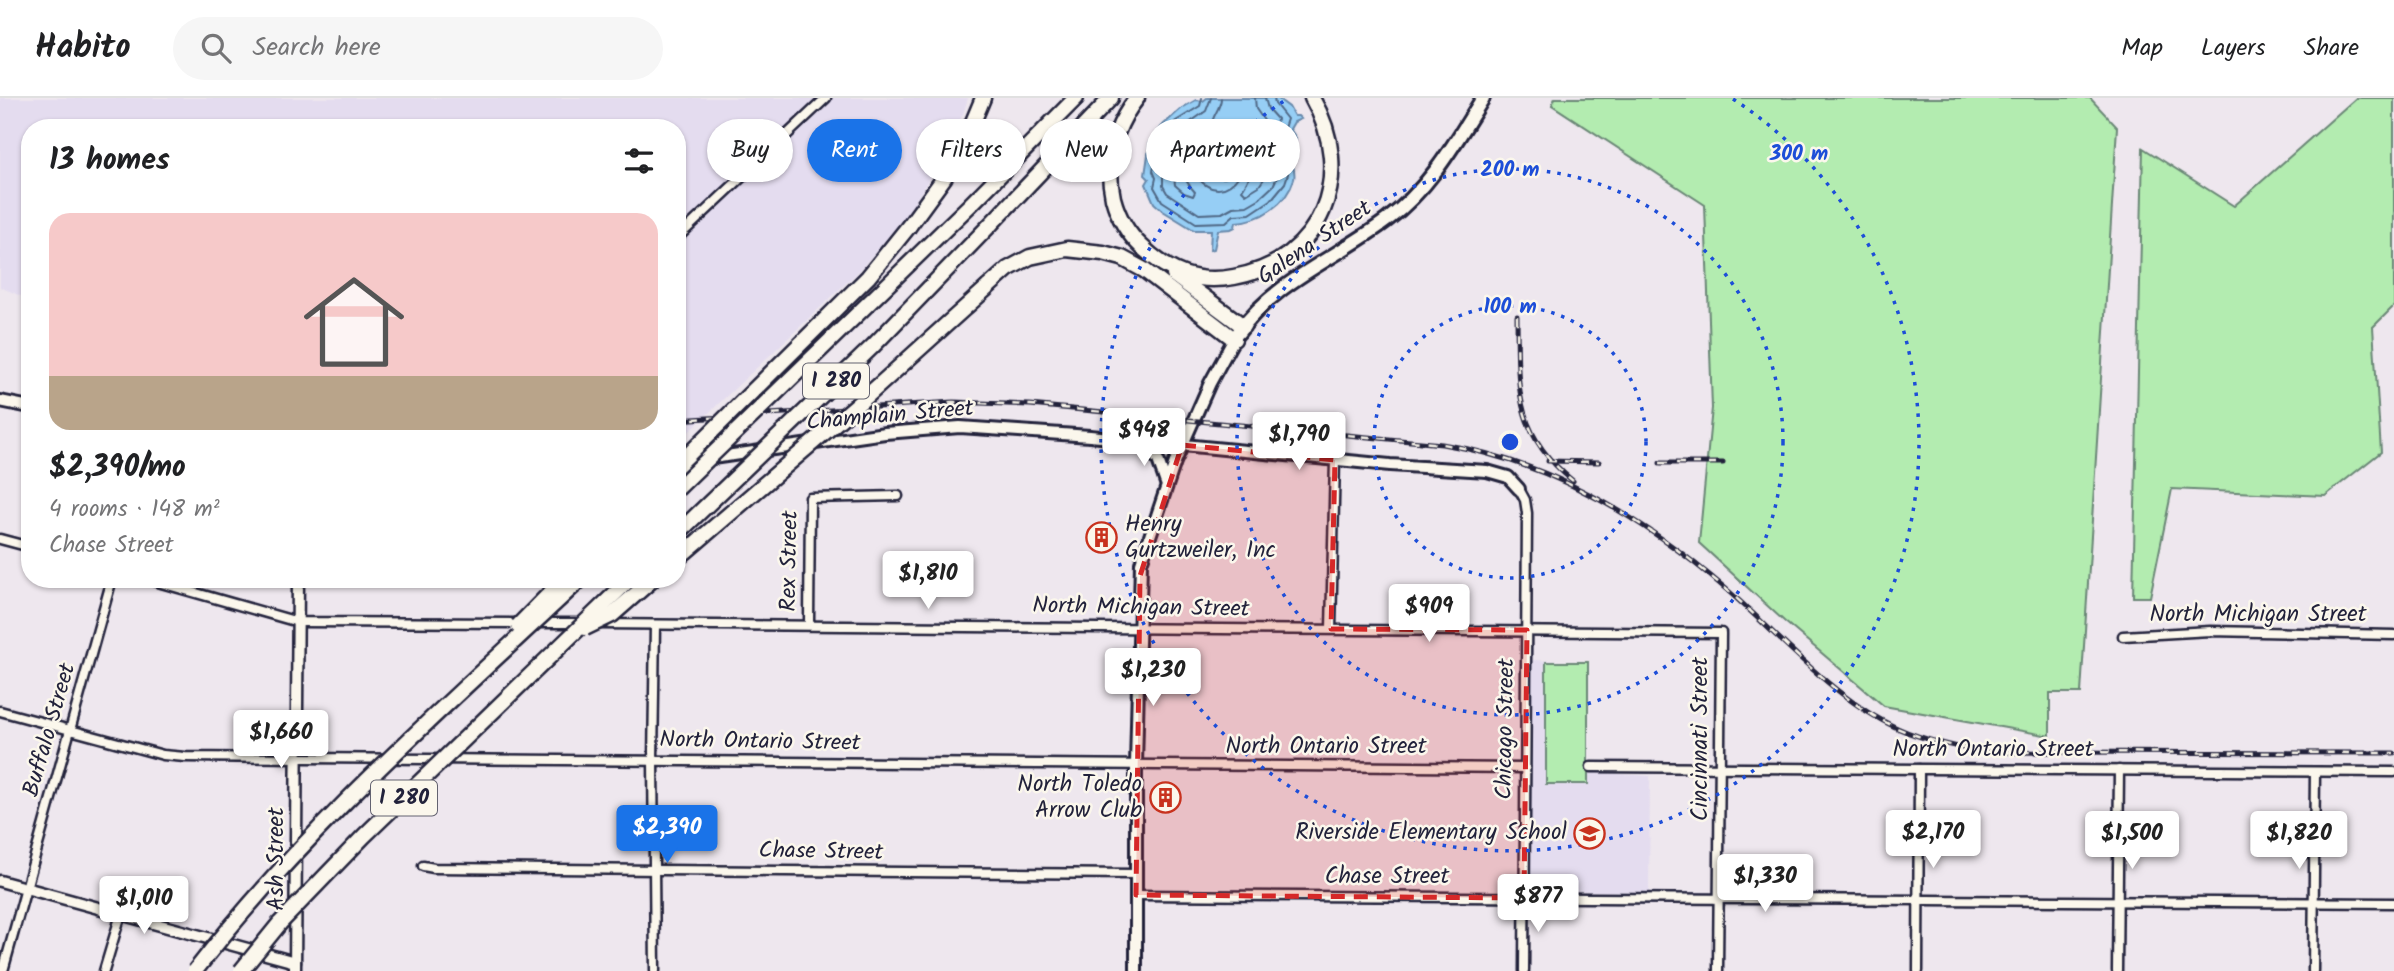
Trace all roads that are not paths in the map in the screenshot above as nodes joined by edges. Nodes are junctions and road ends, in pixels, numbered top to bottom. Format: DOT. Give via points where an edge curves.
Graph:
graph roads {
  1 [pos="826,98"];
  2 [pos="983,98"];
  3 [pos="1076,98"];
  4 [pos="1111,98"];
  5 [pos="1137,98"];
  6 [pos="1312,98"];
  7 [pos="1479,101"];
  8 [pos="686,230"];
  9 [pos="1161,265"];
  10 [pos="1243,326"];
  11 [pos="1234,339"];
  12 [pos="0,401"];
  13 [pos="21,405"];
  14 [pos="1141,441"];
  15 [pos="1182,445"];
  16 [pos="686,456"];
  17 [pos="1335,460"];
  18 [pos="686,463"];
  19 [pos="686,480"];
  20 [pos="1166,484"];
  21 [pos="1519,489"];
  22 [pos="898,496"];
  23 [pos="686,525"];
  24 [pos="0,539"];
  25 [pos="21,545"];
  26 [pos="686,551"];
  27 [pos="110,588"];
  28 [pos="179,588"];
  29 [pos="298,588"];
  30 [pos="555,588"];
  31 [pos="571,588"];
  32 [pos="621,588"];
  33 [pos="643,588"];
  34 [pos="298,622"];
  35 [pos="809,624"];
  36 [pos="655,625"];
  37 [pos="1138,627"];
  38 [pos="1331,629"];
  39 [pos="1527,630"];
  40 [pos="574,633"];
  41 [pos="1721,633"];
  42 [pos="2394,635"];
  43 [pos="2123,636"];
  44 [pos="0,711"];
  45 [pos="70,731"];
  46 [pos="296,758"];
  47 [pos="653,760"];
  48 [pos="1136,765"];
  49 [pos="1591,767"];
  50 [pos="1525,768"];
  51 [pos="1720,768"];
  52 [pos="1919,769"];
  53 [pos="2119,770"];
  54 [pos="2315,772"];
  55 [pos="2394,772"];
  56 [pos="347,799"];
  57 [pos="423,866"];
  58 [pos="653,870"];
  59 [pos="1136,874"];
  60 [pos="0,881"];
  61 [pos="26,889"];
  62 [pos="1136,895"];
  63 [pos="1524,898"];
  64 [pos="1719,899"];
  65 [pos="1918,900"];
  66 [pos="2117,901"];
  67 [pos="2313,903"];
  68 [pos="2394,903"];
  69 [pos="121,914"];
  70 [pos="295,966"];
  71 [pos="3,971"];
  72 [pos="104,971"];
  73 [pos="195,971"];
  74 [pos="241,971"];
  75 [pos="655,971"];
  76 [pos="1136,971"];
  77 [pos="1524,971"];
  78 [pos="1718,971"];
  79 [pos="1918,971"];
  80 [pos="2117,971"];
  81 [pos="2313,971"];
  1 -- 8 [label="street"];
  2 -- 16 [label="highway, bridge" via="944,178 868,277"];
  3 -- 19 [label="highway, I 280, bridge"];
  4 -- 23 [label="highway, I 280, bridge" via="873,346"];
  5 -- 9 [label="highway" via="1117,128 1110,161 1112,191 1125,225"];
  6 -- 9 [label="highway" via="1330,141 1332,175 1322,214 1302,242 1270,266 1224,279 1187,275"];
  7 -- 10 [label="main road, Galena Street" via="1438,169 1405,206 1285,286"];
  9 -- 10 [label="highway"];
  10 -- 11 [label="main road, Galena Street"];
  11 -- 15 [label="main road, Galena Street"];
  11 -- 26 [label="highway, bridge" via="1122,258 1067,249 1030,257 1008,269"];
  12 -- 13 [label="main road"];
  14 -- 15 [label="main road, Champlain Street"];
  14 -- 18 [label="main road, Champlain Street, bridge" via="960,427 814,442"];
  14 -- 20 [label="main road" via="1158,460"];
  15 -- 17 [label="main road, Champlain Street"];
  15 -- 20 [label="main road, Galena Street"];
  17 -- 21 [label="main road, Champlain Street" via="1487,471 1508,477"];
  17 -- 38 [label="street"];
  20 -- 37 [label="main road, Galena Street" via="1142,563"];
  21 -- 39 [label="street, Chicago Street" via="1527,513"];
  22 -- 35 [label="street, Rex Street" via="810,498"];
  24 -- 25 [label="street"];
  27 -- 45 [label="street, Buffalo Street"];
  28 -- 34 [label="street, North Michigan Street"];
  29 -- 34 [label="street, Ash Street"];
  30 -- 56 [label="highway, bridge"];
  31 -- 56 [label="highway, I 280, bridge"];
  32 -- 40 [label="highway, I 280, bridge"];
  33 -- 40 [label="highway, bridge" via="612,615"];
  34 -- 36 [label="street, North Michigan Street"];
  34 -- 46 [label="street, Ash Street"];
  35 -- 36 [label="street, North Michigan Street"];
  35 -- 37 [label="street, North Michigan Street"];
  36 -- 47 [label="street"];
  37 -- 38 [label="street, North Michigan Street"];
  37 -- 48 [label="main road, Galena Street"];
  38 -- 39 [label="street, North Michigan Street"];
  39 -- 41 [label="street, North Michigan Street"];
  39 -- 50 [label="street, Chicago Street"];
  40 -- 74 [label="highway, I 280, bridge" via="364,836"];
  41 -- 51 [label="street, Cincinnati Street"];
  42 -- 43 [label="street, North Michigan Street" via="2210,631"];
  44 -- 45 [label="street, North Ontario Street"];
  45 -- 46 [label="street, North Ontario Street" via="163,755"];
  45 -- 61 [label="street, Buffalo Street"];
  46 -- 47 [label="street, North Ontario Street"];
  46 -- 70 [label="street, Ash Street"];
  47 -- 48 [label="street, North Ontario Street"];
  47 -- 58 [label="street"];
  48 -- 50 [label="street, North Ontario Street"];
  48 -- 59 [label="main road, Galena Street"];
  49 -- 51 [label="street, North Ontario Street"];
  50 -- 63 [label="street, Chicago Street"];
  51 -- 52 [label="street, North Ontario Street"];
  51 -- 64 [label="street, Cincinnati Street"];
  52 -- 53 [label="street, North Ontario Street"];
  52 -- 65 [label="street"];
  53 -- 54 [label="street, North Ontario Street"];
  53 -- 66 [label="street"];
  54 -- 55 [label="street, North Ontario Street"];
  54 -- 67 [label="street"];
  56 -- 73 [label="highway, I 280, bridge" via="250,902"];
  57 -- 58 [label="street, Chase Street"];
  58 -- 59 [label="street, Chase Street"];
  58 -- 75 [label="street"];
  59 -- 62 [label="main road, Galena Street"];
  60 -- 61 [label="street"];
  61 -- 69 [label="street"];
  61 -- 71 [label="street, Buffalo Street"];
  62 -- 63 [label="street, Chase Street"];
  62 -- 76 [label="main road, Galena Street"];
  63 -- 64 [label="street, Chase Street"];
  63 -- 77 [label="street, Chicago Street"];
  64 -- 65 [label="street, Chase Street"];
  64 -- 78 [label="street, Cincinnati Street"];
  65 -- 66 [label="street, Chase Street"];
  65 -- 79 [label="street"];
  66 -- 67 [label="street, Chase Street"];
  66 -- 80 [label="street"];
  67 -- 68 [label="street, Chase Street"];
  67 -- 81 [label="street"];
  69 -- 70 [label="street"];
  69 -- 72 [label="street"];
}
